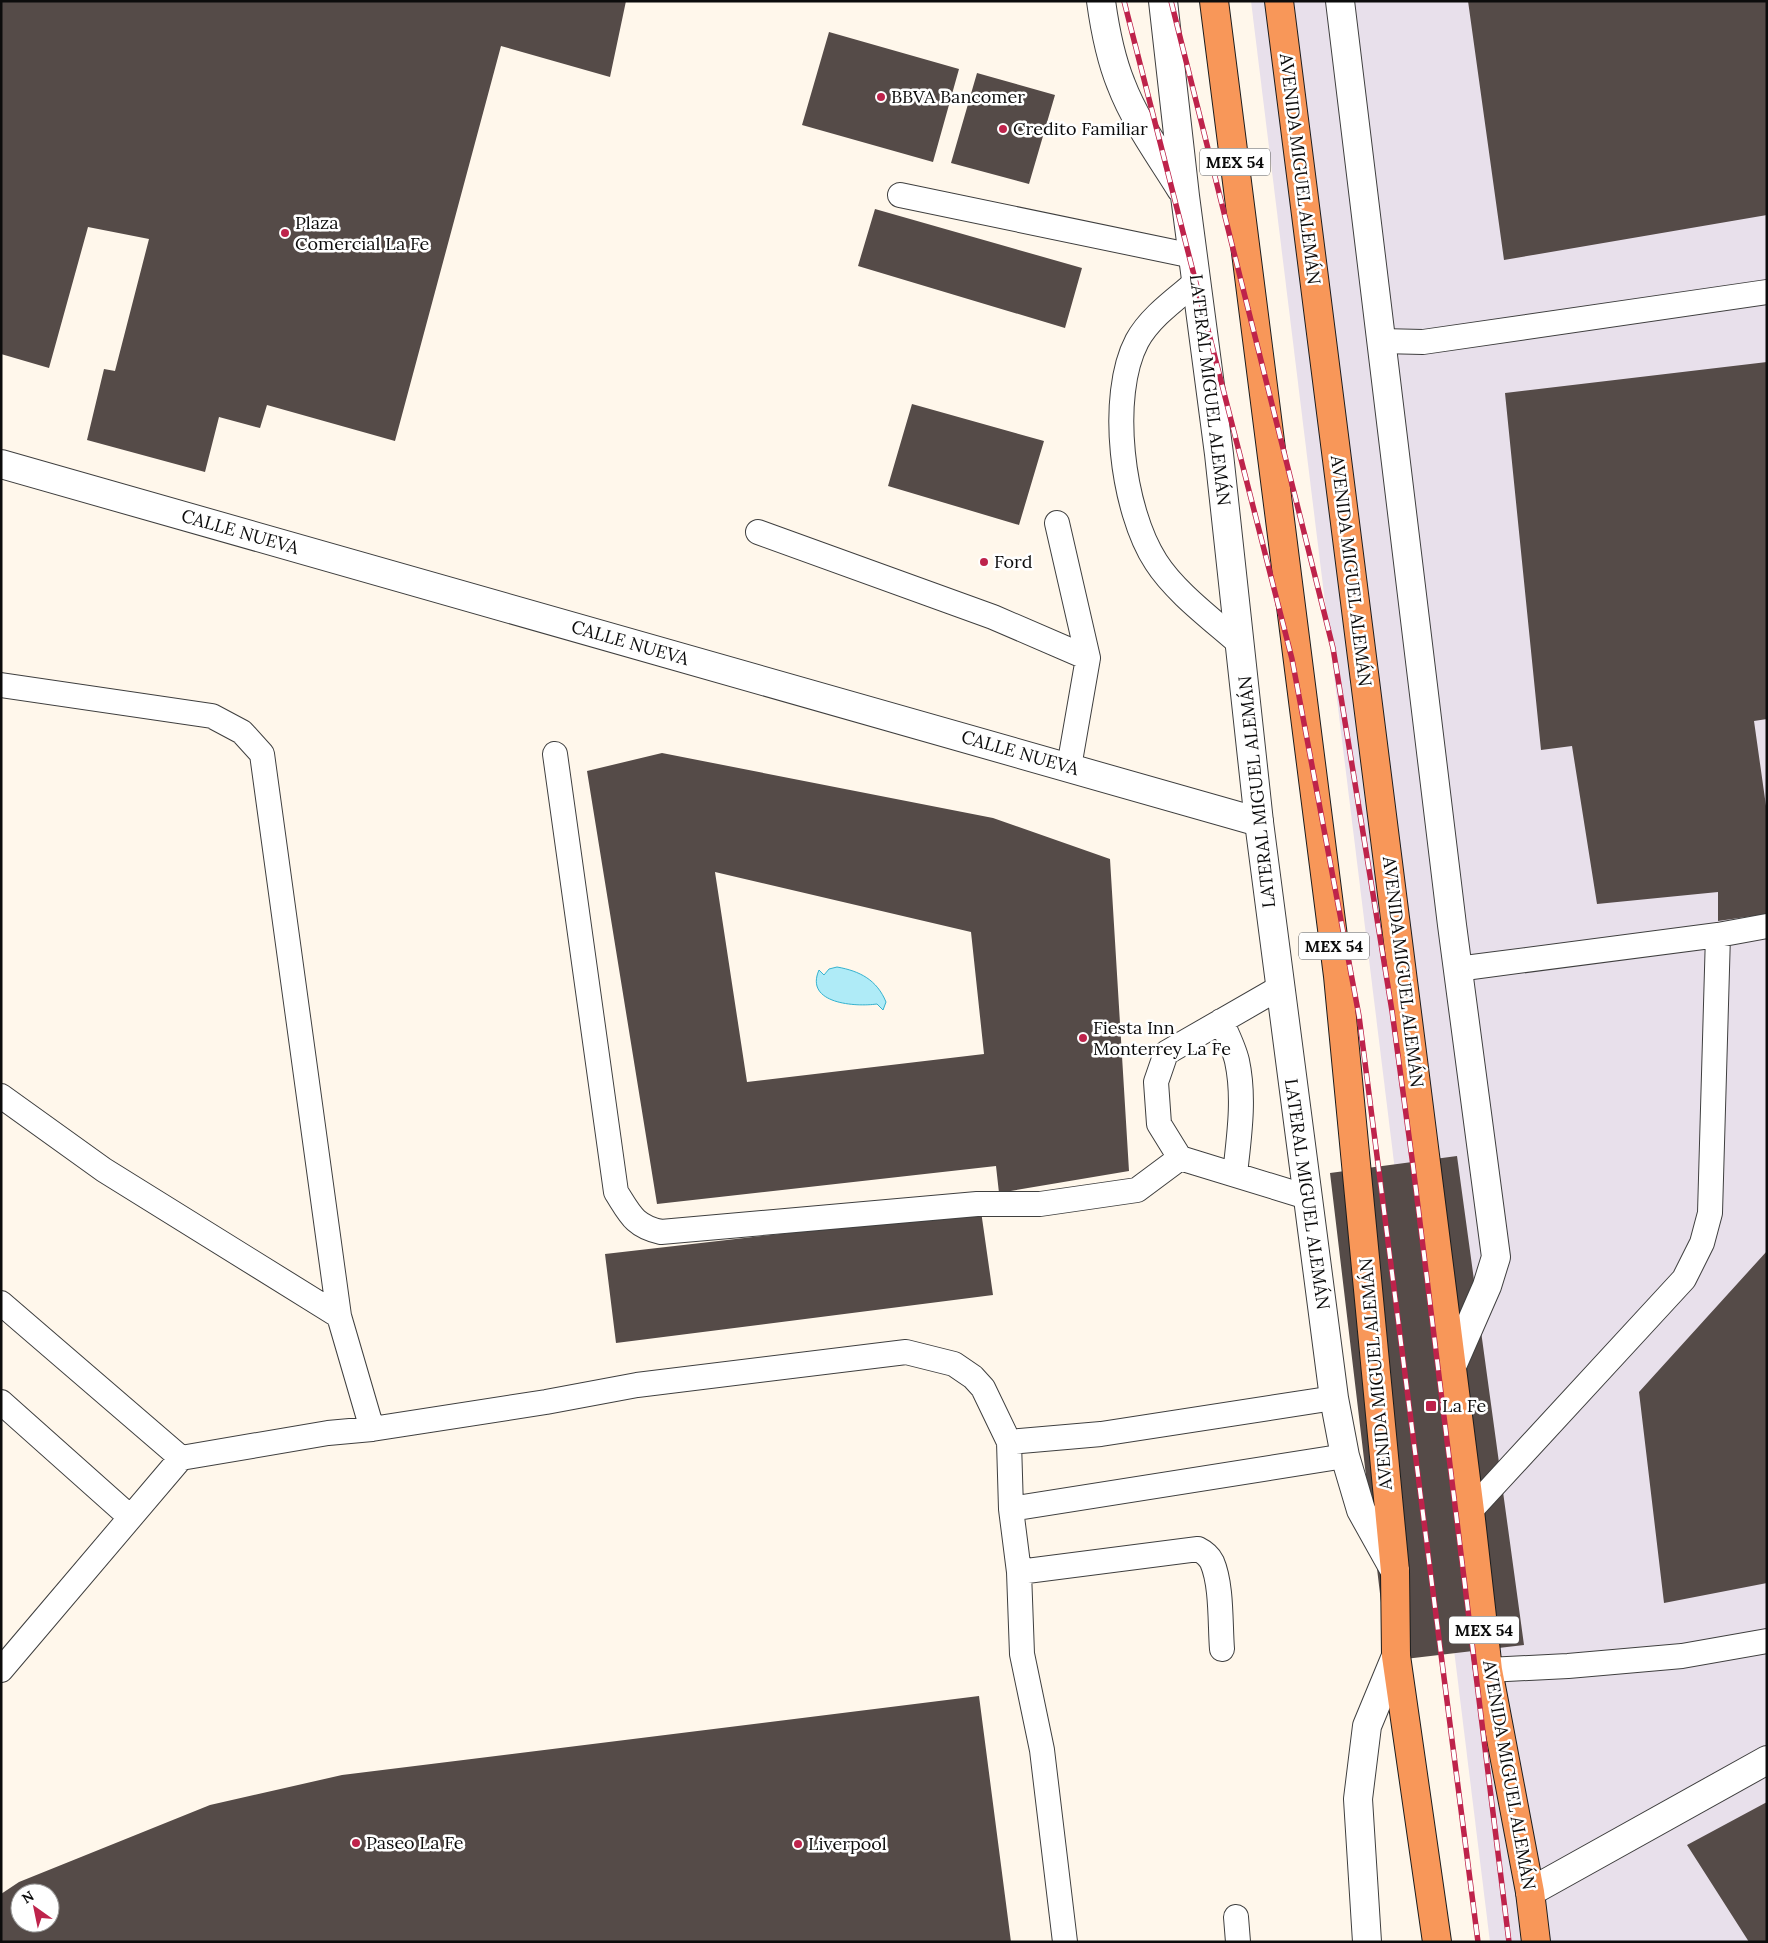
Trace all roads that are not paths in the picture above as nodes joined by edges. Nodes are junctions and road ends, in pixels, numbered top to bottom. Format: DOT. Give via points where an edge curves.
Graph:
graph roads {
  1 [pos="1101,1"];
  2 [pos="1163,1"];
  3 [pos="1214,1"];
  4 [pos="1279,1"];
  5 [pos="1340,1"];
  6 [pos="900,195"];
  7 [pos="1185,196"];
  8 [pos="1195,269"];
  9 [pos="1767,292"];
  10 [pos="1381,341"];
  11 [pos="1,464"];
  12 [pos="1057,523"];
  13 [pos="758,532"];
  14 [pos="1240,644"];
  15 [pos="1088,658"];
  16 [pos="1,686"];
  17 [pos="555,754"];
  18 [pos="1069,767"];
  19 [pos="1259,822"];
  20 [pos="1767,926"];
  21 [pos="1718,935"];
  22 [pos="1457,969"];
  23 [pos="1280,988"];
  24 [pos="1221,1021"];
  25 [pos="1,1096"];
  26 [pos="1180,1158"];
  27 [pos="1235,1174"];
  28 [pos="1307,1197"];
  29 [pos="1,1302"];
  30 [pos="339,1316"];
  31 [pos="1452,1366"];
  32 [pos="1334,1398"];
  33 [pos="1,1402"];
  34 [pos="372,1429"];
  35 [pos="1008,1442"];
  36 [pos="1345,1456"];
  37 [pos="180,1458"];
  38 [pos="1011,1509"];
  39 [pos="1470,1511"];
  40 [pos="130,1517"];
  41 [pos="1395,1571"];
  42 [pos="1019,1572"];
  43 [pos="1767,1641"];
  44 [pos="1222,1649"];
  45 [pos="1396,1656"];
  46 [pos="1,1670"];
  47 [pos="1488,1670"];
  48 [pos="1767,1760"];
  49 [pos="1530,1892"];
  50 [pos="1236,1917"];
  51 [pos="1066,1942"];
  52 [pos="1238,1942"];
  53 [pos="1367,1942"];
  54 [pos="1437,1942"];
  55 [pos="1536,1942"];
  1 -- 7 [label="street" via="1107,43 1121,86 1139,122"];
  2 -- 7 [label="street, LATERAL MIGUEL ALEMÁN"];
  3 -- 41 [label="highway, AVENIDA MIGUEL ALEMÁN / MEX 54" via="1338,976"];
  4 -- 31 [label="highway, AVENIDA MIGUEL ALEMÁN / MEX 54"];
  5 -- 10 [label="street"];
  6 -- 8 [label="lane"];
  7 -- 8 [label="street, LATERAL MIGUEL ALEMÁN"];
  8 -- 14 [label="street, LATERAL MIGUEL ALEMÁN"];
  8 -- 14 [label="lane" via="1138,341 1126,377 1122,426 1126,479 1135,521 1156,562 1184,593"];
  9 -- 10 [label="lane" via="1423,342"];
  10 -- 22 [label="street"];
  11 -- 18 [label="street, CALLE NUEVA"];
  12 -- 15 [label="lane"];
  13 -- 15 [label="lane" via="993,617"];
  14 -- 19 [label="street, LATERAL MIGUEL ALEMÁN"];
  15 -- 18 [label="lane"];
  16 -- 30 [label="lane" via="212,716 242,732 262,754"];
  17 -- 26 [label="lane" via="616,1192 632,1217 644,1228 662,1232 977,1204 1040,1204 1137,1190"];
  18 -- 19 [label="street, CALLE NUEVA"];
  19 -- 23 [label="street, LATERAL MIGUEL ALEMÁN"];
  20 -- 21 [label="lane"];
  21 -- 22 [label="lane"];
  21 -- 39 [label="lane" via="1710,1213 1702,1243 1684,1279"];
  22 -- 31 [label="street" via="1496,1257 1487,1286"];
  23 -- 24 [label="lane"];
  23 -- 28 [label="street, LATERAL MIGUEL ALEMÁN"];
  24 -- 26 [label="lane" via="1166,1053 1156,1082 1158,1124"];
  24 -- 27 [label="lane" via="1237,1060 1240,1081 1242,1110"];
  25 -- 30 [label="lane" via="104,1170"];
  26 -- 27 [label="lane"];
  27 -- 28 [label="lane"];
  28 -- 32 [label="street, LATERAL MIGUEL ALEMÁN"];
  29 -- 37 [label="lane"];
  30 -- 34 [label="lane"];
  31 -- 39 [label="highway, AVENIDA MIGUEL ALEMÁN / MEX 54"];
  32 -- 35 [label="lane" via="1101,1434"];
  32 -- 36 [label="street, LATERAL MIGUEL ALEMÁN"];
  33 -- 40 [label="lane"];
  34 -- 35 [label="lane" via="637,1385 906,1352 954,1364 973,1377 983,1388"];
  34 -- 37 [label="lane" via="328,1433"];
  35 -- 38 [label="lane"];
  36 -- 38 [label="lane"];
  36 -- 41 [label="street, LATERAL MIGUEL ALEMÁN" via="1362,1510"];
  37 -- 40 [label="lane"];
  38 -- 42 [label="lane"];
  39 -- 47 [label="highway, AVENIDA MIGUEL ALEMÁN / MEX 54"];
  40 -- 46 [label="lane"];
  41 -- 45 [label="highway, AVENIDA MIGUEL ALEMÁN / MEX 54"];
  42 -- 44 [label="lane" via="1198,1549 1212,1560 1216,1574"];
  42 -- 51 [label="lane" via="1022,1654 1042,1750"];
  43 -- 47 [label="lane" via="1682,1656"];
  45 -- 53 [label="street" via="1367,1726 1358,1799"];
  45 -- 54 [label="highway, AVENIDA MIGUEL ALEMÁN / MEX 54"];
  47 -- 49 [label="highway, AVENIDA MIGUEL ALEMÁN / MEX 54"];
  48 -- 49 [label="street"];
  49 -- 55 [label="highway, AVENIDA MIGUEL ALEMÁN / MEX 54"];
  50 -- 52 [label="lane"];
}
